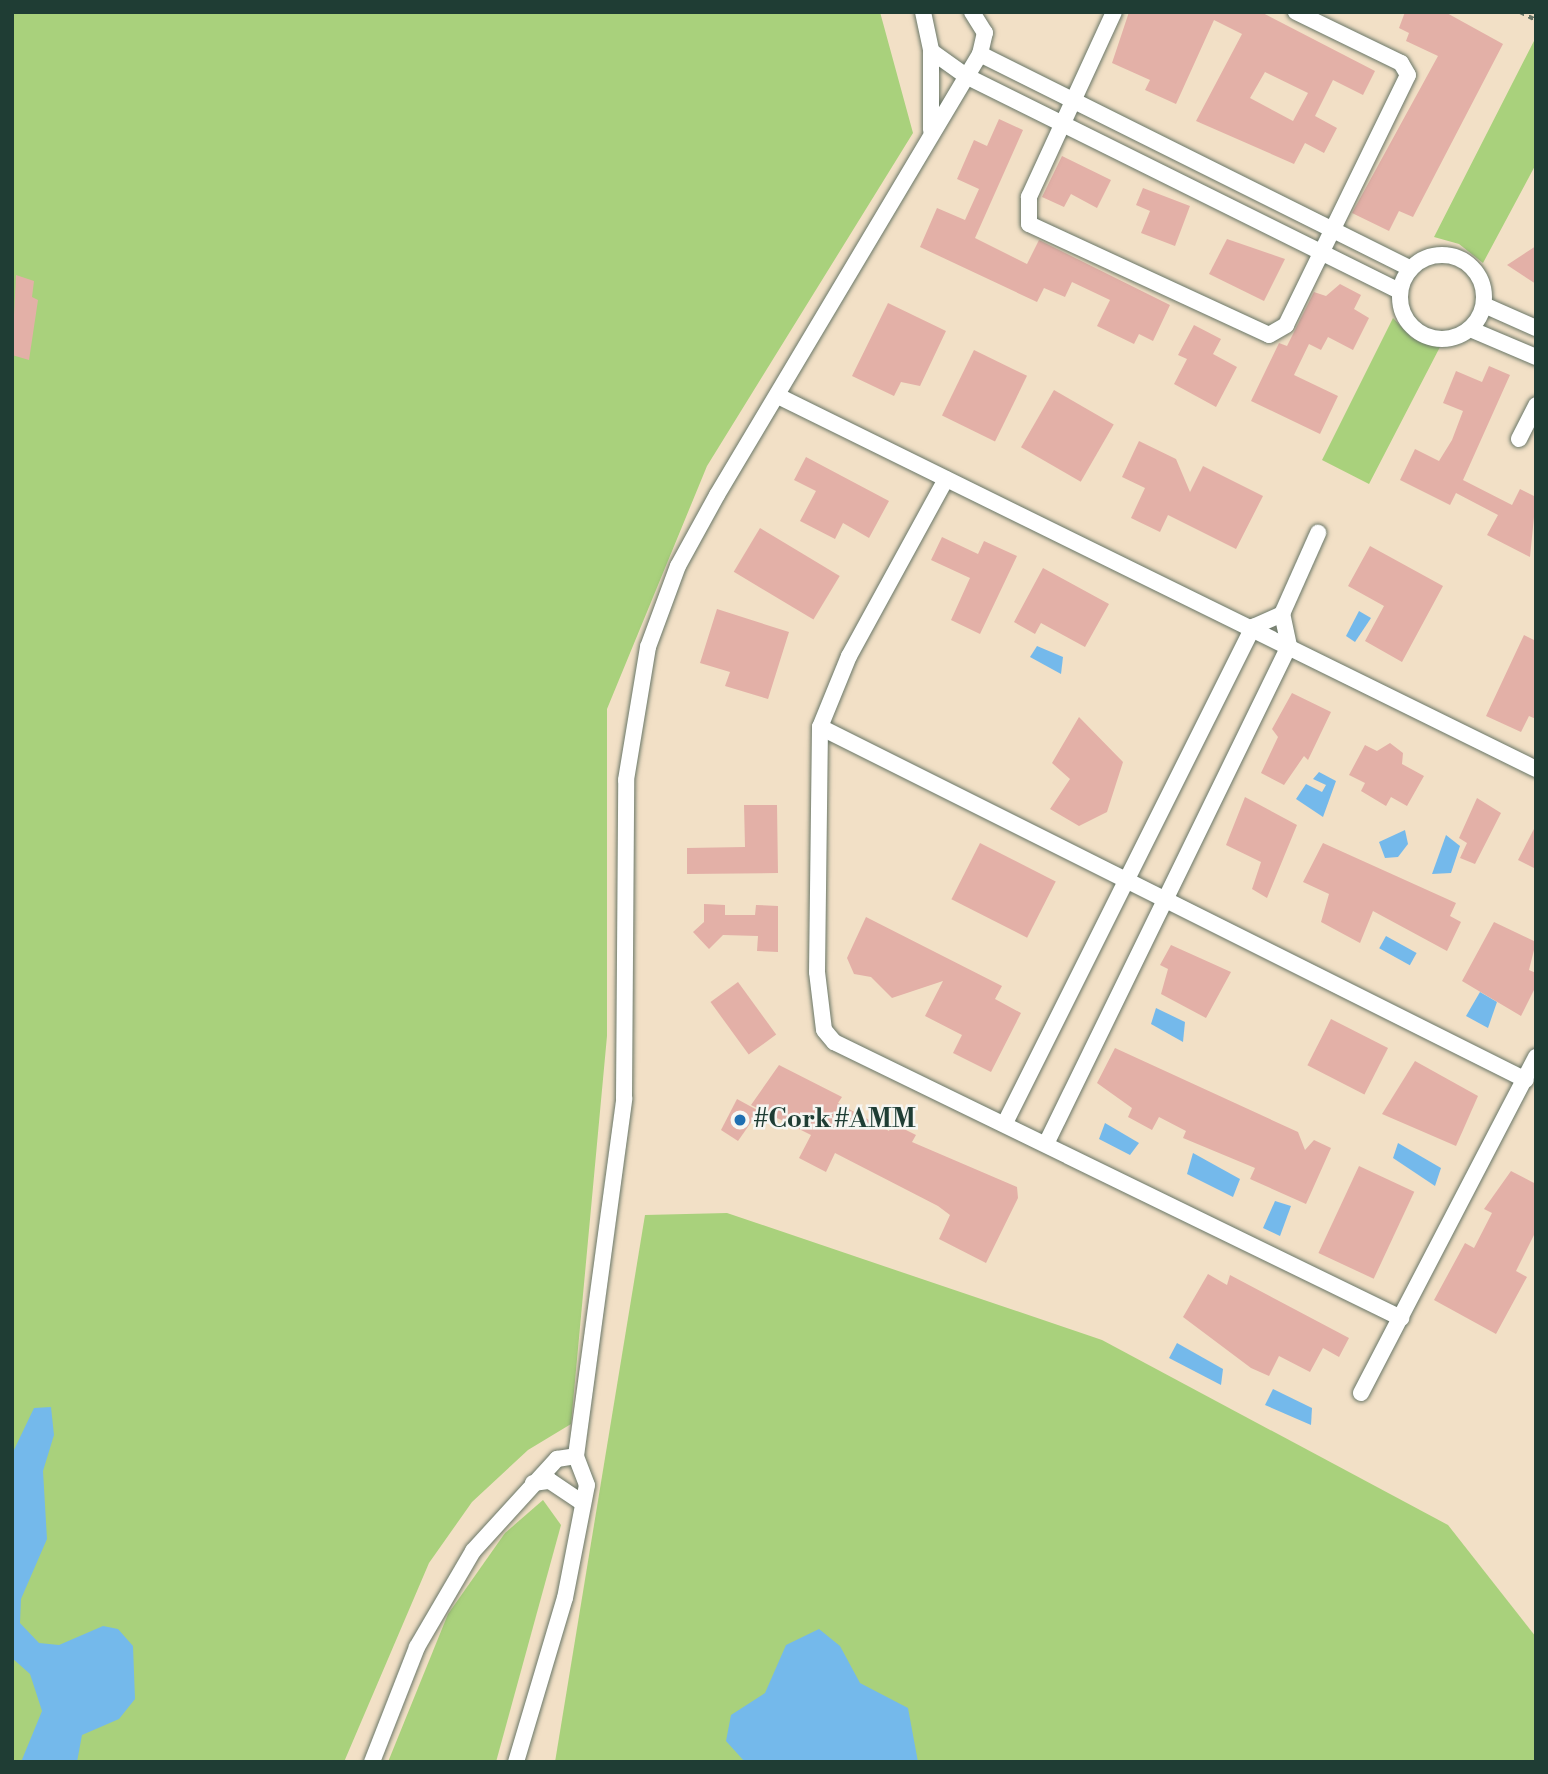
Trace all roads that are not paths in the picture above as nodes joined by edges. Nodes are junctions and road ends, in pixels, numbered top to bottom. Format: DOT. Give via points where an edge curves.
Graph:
graph roads {
  1 [pos="923,12"];
  2 [pos="972,12"];
  3 [pos="1114,12"];
  4 [pos="1296,12"];
  5 [pos="931,51"];
  6 [pos="979,54"];
  7 [pos="966,76"];
  8 [pos="1074,101"];
  9 [pos="1064,124"];
  10 [pos="930,133"];
  11 [pos="1333,230"];
  12 [pos="1325,249"];
  13 [pos="1410,268"];
  14 [pos="1400,291"];
  15 [pos="1484,305"];
  16 [pos="1536,328"];
  17 [pos="1470,329"];
  18 [pos="1536,357"];
  19 [pos="778,396"];
  20 [pos="1536,405"];
  21 [pos="1519,439"];
  22 [pos="946,479"];
  23 [pos="1318,533"];
  24 [pos="1282,614"];
  25 [pos="1254,627"];
  26 [pos="1289,646"];
  27 [pos="820,727"];
  28 [pos="1536,769"];
  29 [pos="1127,880"];
  30 [pos="1166,900"];
  31 [pos="1536,1057"];
  32 [pos="1526,1080"];
  33 [pos="1004,1123"];
  34 [pos="1046,1144"];
  35 [pos="1401,1318"];
  36 [pos="1361,1393"];
  37 [pos="576,1456"];
  38 [pos="533,1483"];
  39 [pos="581,1502"];
  40 [pos="372,1762"];
  41 [pos="516,1762"];
  1 -- 5 [label="street"];
  2 -- 6 [label="street" via="985,33"];
  3 -- 8 [label="street"];
  4 -- 11 [label="street" via="1401,63 1408,75"];
  5 -- 7 [label="street"];
  5 -- 10 [label="street"];
  6 -- 7 [label="street"];
  6 -- 8 [label="street"];
  7 -- 9 [label="street"];
  7 -- 10 [label="street"];
  8 -- 9 [label="street"];
  8 -- 11 [label="street"];
  9 -- 12 [label="street"];
  9 -- 12 [label="street" via="1026,213 1044,234 1269,335 1286,325"];
  10 -- 19 [label="street"];
  11 -- 12 [label="street"];
  11 -- 13 [label="street"];
  12 -- 14 [label="street"];
  13 -- 14 [label="street"];
  13 -- 15 [label="street" via="1437,255 1456,257 1479,276"];
  14 -- 17 [label="street" via="1403,314 1418,332 1449,339"];
  15 -- 16 [label="street"];
  15 -- 17 [label="street"];
  17 -- 18 [label="street"];
  19 -- 22 [label="street"];
  19 -- 37 [label="street" via="678,566 640,677 626,780 624,1099"];
  20 -- 21 [label="street"];
  22 -- 25 [label="street"];
  22 -- 27 [label="street" via="849,656"];
  23 -- 24 [label="street"];
  24 -- 25 [label="street"];
  24 -- 26 [label="street"];
  25 -- 26 [label="street"];
  25 -- 29 [label="street"];
  26 -- 28 [label="street"];
  26 -- 30 [label="street"];
  27 -- 29 [label="street"];
  27 -- 33 [label="street" via="817,972 824,1030 834,1042"];
  29 -- 30 [label="street"];
  29 -- 33 [label="street"];
  30 -- 32 [label="street"];
  30 -- 34 [label="street"];
  31 -- 32 [label="street"];
  32 -- 35 [label="street"];
  33 -- 34 [label="street"];
  34 -- 35 [label="street"];
  35 -- 36 [label="street"];
  37 -- 38 [label="street" via="557,1459"];
  37 -- 39 [label="street" via="588,1476"];
  38 -- 39 [label="street" via="550,1481"];
  38 -- 40 [label="street" via="486,1534 445,1595"];
  39 -- 41 [label="street" via="565,1598"];
}
